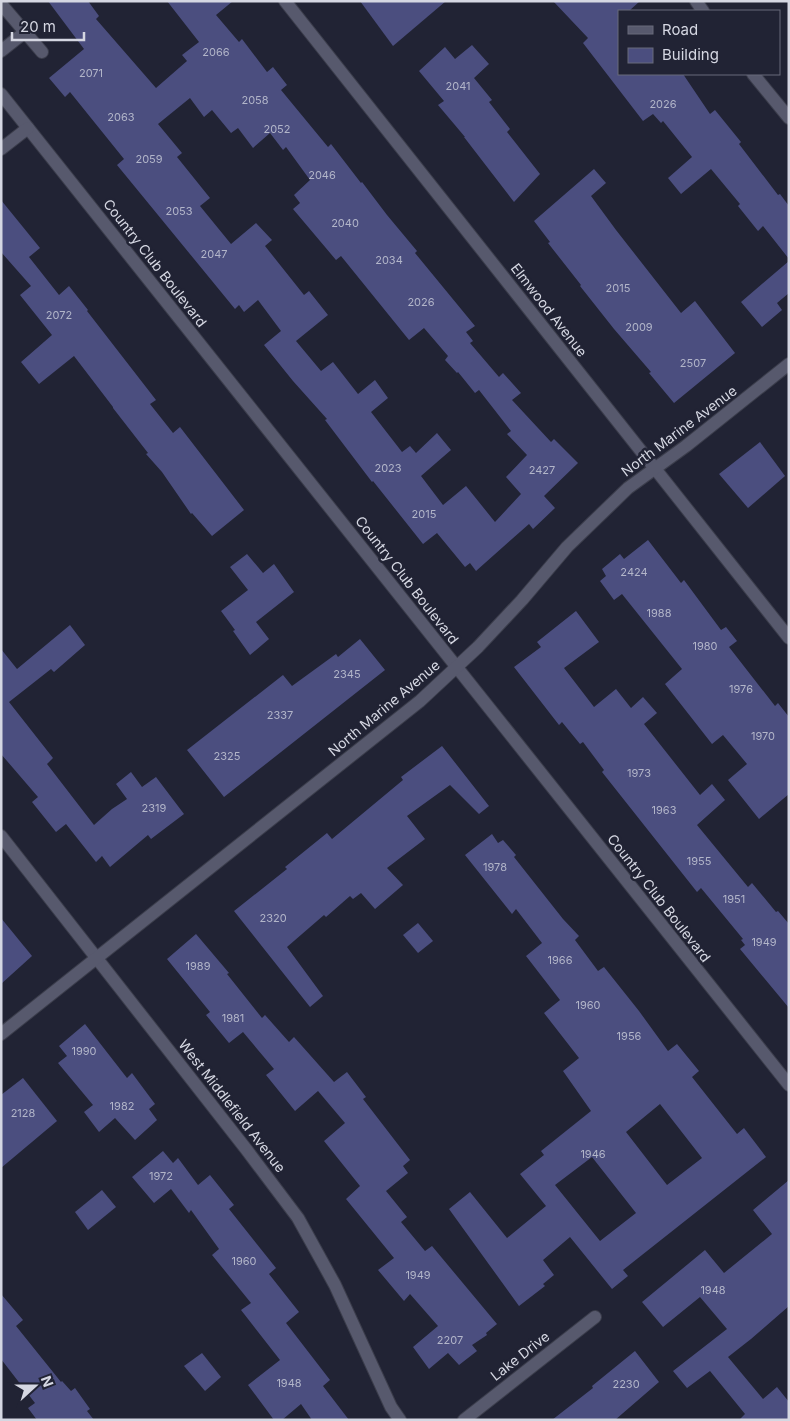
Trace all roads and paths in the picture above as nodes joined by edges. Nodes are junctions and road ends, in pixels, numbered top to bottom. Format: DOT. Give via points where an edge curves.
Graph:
graph roads {
  1 [pos="285,1"];
  2 [pos="1,4"];
  3 [pos="25,32"];
  4 [pos="1,51"];
  5 [pos="42,52"];
  6 [pos="754,75"];
  7 [pos="1,94"];
  8 [pos="789,118"];
  9 [pos="28,128"];
  10 [pos="1,150"];
  11 [pos="789,364"];
  12 [pos="655,469"];
  13 [pos="789,638"];
  14 [pos="457,668"];
  15 [pos="1,836"];
  16 [pos="98,958"];
  17 [pos="1,1034"];
  18 [pos="789,1086"];
  19 [pos="595,1317"];
  20 [pos="400,1420"];
  21 [pos="464,1420"];
  1 -- 12 [label="street, Elmwood Avenue"];
  2 -- 3 [label="street"];
  3 -- 4 [label="street"];
  3 -- 5 [label="street"];
  6 -- 8 [label="street"];
  7 -- 9 [label="street, Country Club Boulevard"];
  9 -- 10 [label="street"];
  9 -- 14 [label="street, Country Club Boulevard"];
  11 -- 12 [label="street, North Marine Avenue"];
  12 -- 13 [label="street, Elmwood Avenue"];
  12 -- 14 [label="street, North Marine Avenue" via="628,488 567,547"];
  14 -- 16 [label="street, North Marine Avenue"];
  14 -- 18 [label="street, Country Club Boulevard"];
  15 -- 16 [label="street, West Middlefield Avenue"];
  16 -- 17 [label="street, North Marine Avenue"];
  16 -- 20 [label="street, West Middlefield Avenue" via="298,1218 335,1285 390,1407"];
  19 -- 21 [label="street, Lake Drive"];
}
